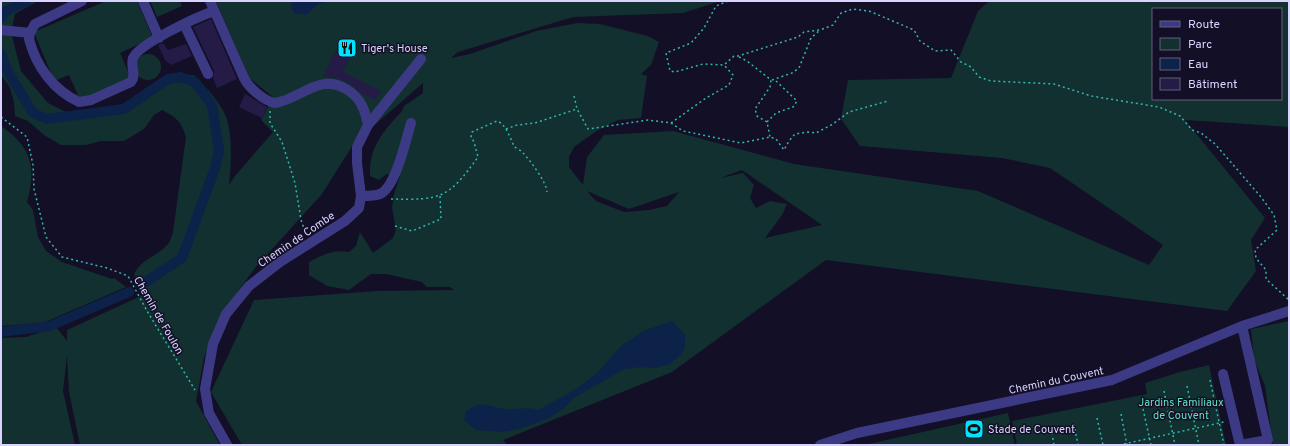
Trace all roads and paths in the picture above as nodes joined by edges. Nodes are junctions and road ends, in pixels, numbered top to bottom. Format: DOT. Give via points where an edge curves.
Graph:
graph roads {
  1 [pos="82,1"];
  2 [pos="143,1"];
  3 [pos="728,1"];
  4 [pos="212,6"];
  5 [pos="184,24"];
  6 [pos="2,30"];
  7 [pos="820,30"];
  8 [pos="30,33"];
  9 [pos="159,38"];
  10 [pos="738,56"];
  11 [pos="421,59"];
  12 [pos="724,65"];
  13 [pos="208,74"];
  14 [pos="774,79"];
  15 [pos="772,80"];
  16 [pos="574,96"];
  17 [pos="888,101"];
  18 [pos="275,103"];
  19 [pos="577,109"];
  20 [pos="1,117"];
  21 [pos="767,122"];
  22 [pos="411,123"];
  23 [pos="671,123"];
  24 [pos="368,125"];
  25 [pos="506,130"];
  26 [pos="770,138"];
  27 [pos="547,192"];
  28 [pos="380,194"];
  29 [pos="361,196"];
  30 [pos="440,196"];
  31 [pos="395,226"];
  32 [pos="310,243"];
  33 [pos="1289,300"];
  34 [pos="1289,311"];
  35 [pos="1242,326"];
  36 [pos="1223,374"];
  37 [pos="1210,380"];
  38 [pos="1187,386"];
  39 [pos="1164,391"];
  40 [pos="198,394"];
  41 [pos="1143,409"];
  42 [pos="1120,414"];
  43 [pos="1097,418"];
  44 [pos="1234,420"];
  45 [pos="1219,423"];
  46 [pos="1074,424"];
  47 [pos="1051,428"];
  48 [pos="1196,429"];
  49 [pos="1173,434"];
  50 [pos="1149,439"];
  51 [pos="1127,444"];
  52 [pos="227,445"];
  53 [pos="820,445"];
  54 [pos="1054,445"];
  55 [pos="1078,445"];
  56 [pos="1102,445"];
  57 [pos="1119,445"];
  58 [pos="1151,445"];
  59 [pos="1175,445"];
  60 [pos="1199,445"];
  61 [pos="1224,445"];
  1 -- 8 [label="street" via="35,24"];
  2 -- 9 [label="street"];
  3 -- 12 [label="path" via="716,6 704,28 691,43 666,53 670,71 675,72 703,64"];
  4 -- 5 [label="street"];
  4 -- 18 [label="street" via="246,82"];
  5 -- 9 [label="street"];
  5 -- 13 [label="street"];
  6 -- 8 [label="street"];
  7 -- 10 [label="path" via="804,32 798,37"];
  7 -- 14 [label="path" via="811,38 799,68"];
  7 -- 33 [label="path" via="833,25 841,13 853,9 869,11 914,30 920,41 935,51 951,50 979,77 991,81 1054,84 1091,96 1159,107 1180,116 1192,130 1201,133 1214,144 1261,196 1274,215 1277,230 1259,244 1255,250 1256,258 1266,270 1266,279"];
  8 -- 9 [label="street" via="31,44 49,80 79,102 91,100 131,82 134,78 133,58"];
  10 -- 12 [label="path" via="734,56"];
  10 -- 15 [label="path"];
  11 -- 24 [label="street"];
  12 -- 23 [label="path" via="733,75 729,85"];
  14 -- 15 [label="path"];
  14 -- 21 [label="path" via="797,101 793,107 776,113"];
  15 -- 21 [label="path" via="755,109 757,116"];
  16 -- 19 [label="path"];
  17 -- 26 [label="path" via="849,112 816,133 795,134 784,150 776,139"];
  18 -- 24 [label="street" via="317,85 332,83 342,86 356,96 365,112"];
  18 -- 32 [label="path" via="269,112 270,123 284,149 298,193 302,224"];
  19 -- 23 [label="path" via="588,129 648,120"];
  19 -- 25 [label="path"];
  20 -- 40 [label="path, Chemin de Foulon" via="27,137 33,165 34,189 46,237 62,257 128,276 146,311"];
  21 -- 26 [label="path"];
  22 -- 28 [label="street" via="397,168 387,188"];
  23 -- 26 [label="path" via="683,131 741,144"];
  24 -- 29 [label="street" via="357,147"];
  25 -- 27 [label="path" via="514,147 533,164 547,187"];
  25 -- 30 [label="path" via="496,121 472,132 471,138 478,157 448,193"];
  28 -- 29 [label="street"];
  28 -- 30 [label="path" via="390,199"];
  29 -- 32 [label="street, Chemin de Combe" via="358,208 345,221"];
  30 -- 31 [label="path" via="442,220 412,231"];
  32 -- 52 [label="street, Chemin de Combe" via="249,286 226,314 213,344 204,389 209,413"];
  34 -- 35 [label="street, Chemin du Couvent"];
  35 -- 44 [label="street" via="1268,440 1240,445"];
  35 -- 53 [label="street, Chemin du Couvent" via="1112,380 857,433"];
  36 -- 44 [label="street"];
  37 -- 45 [label="path"];
  38 -- 48 [label="path"];
  39 -- 49 [label="path"];
  41 -- 50 [label="path"];
  42 -- 51 [label="path"];
  43 -- 56 [label="path"];
  44 -- 45 [label="path"];
  45 -- 48 [label="path"];
  45 -- 61 [label="path"];
  46 -- 55 [label="path"];
  47 -- 54 [label="path"];
  48 -- 49 [label="path"];
  48 -- 60 [label="path"];
  49 -- 50 [label="path"];
  49 -- 59 [label="path"];
  50 -- 51 [label="path"];
  50 -- 58 [label="path"];
  51 -- 57 [label="path"];
}
